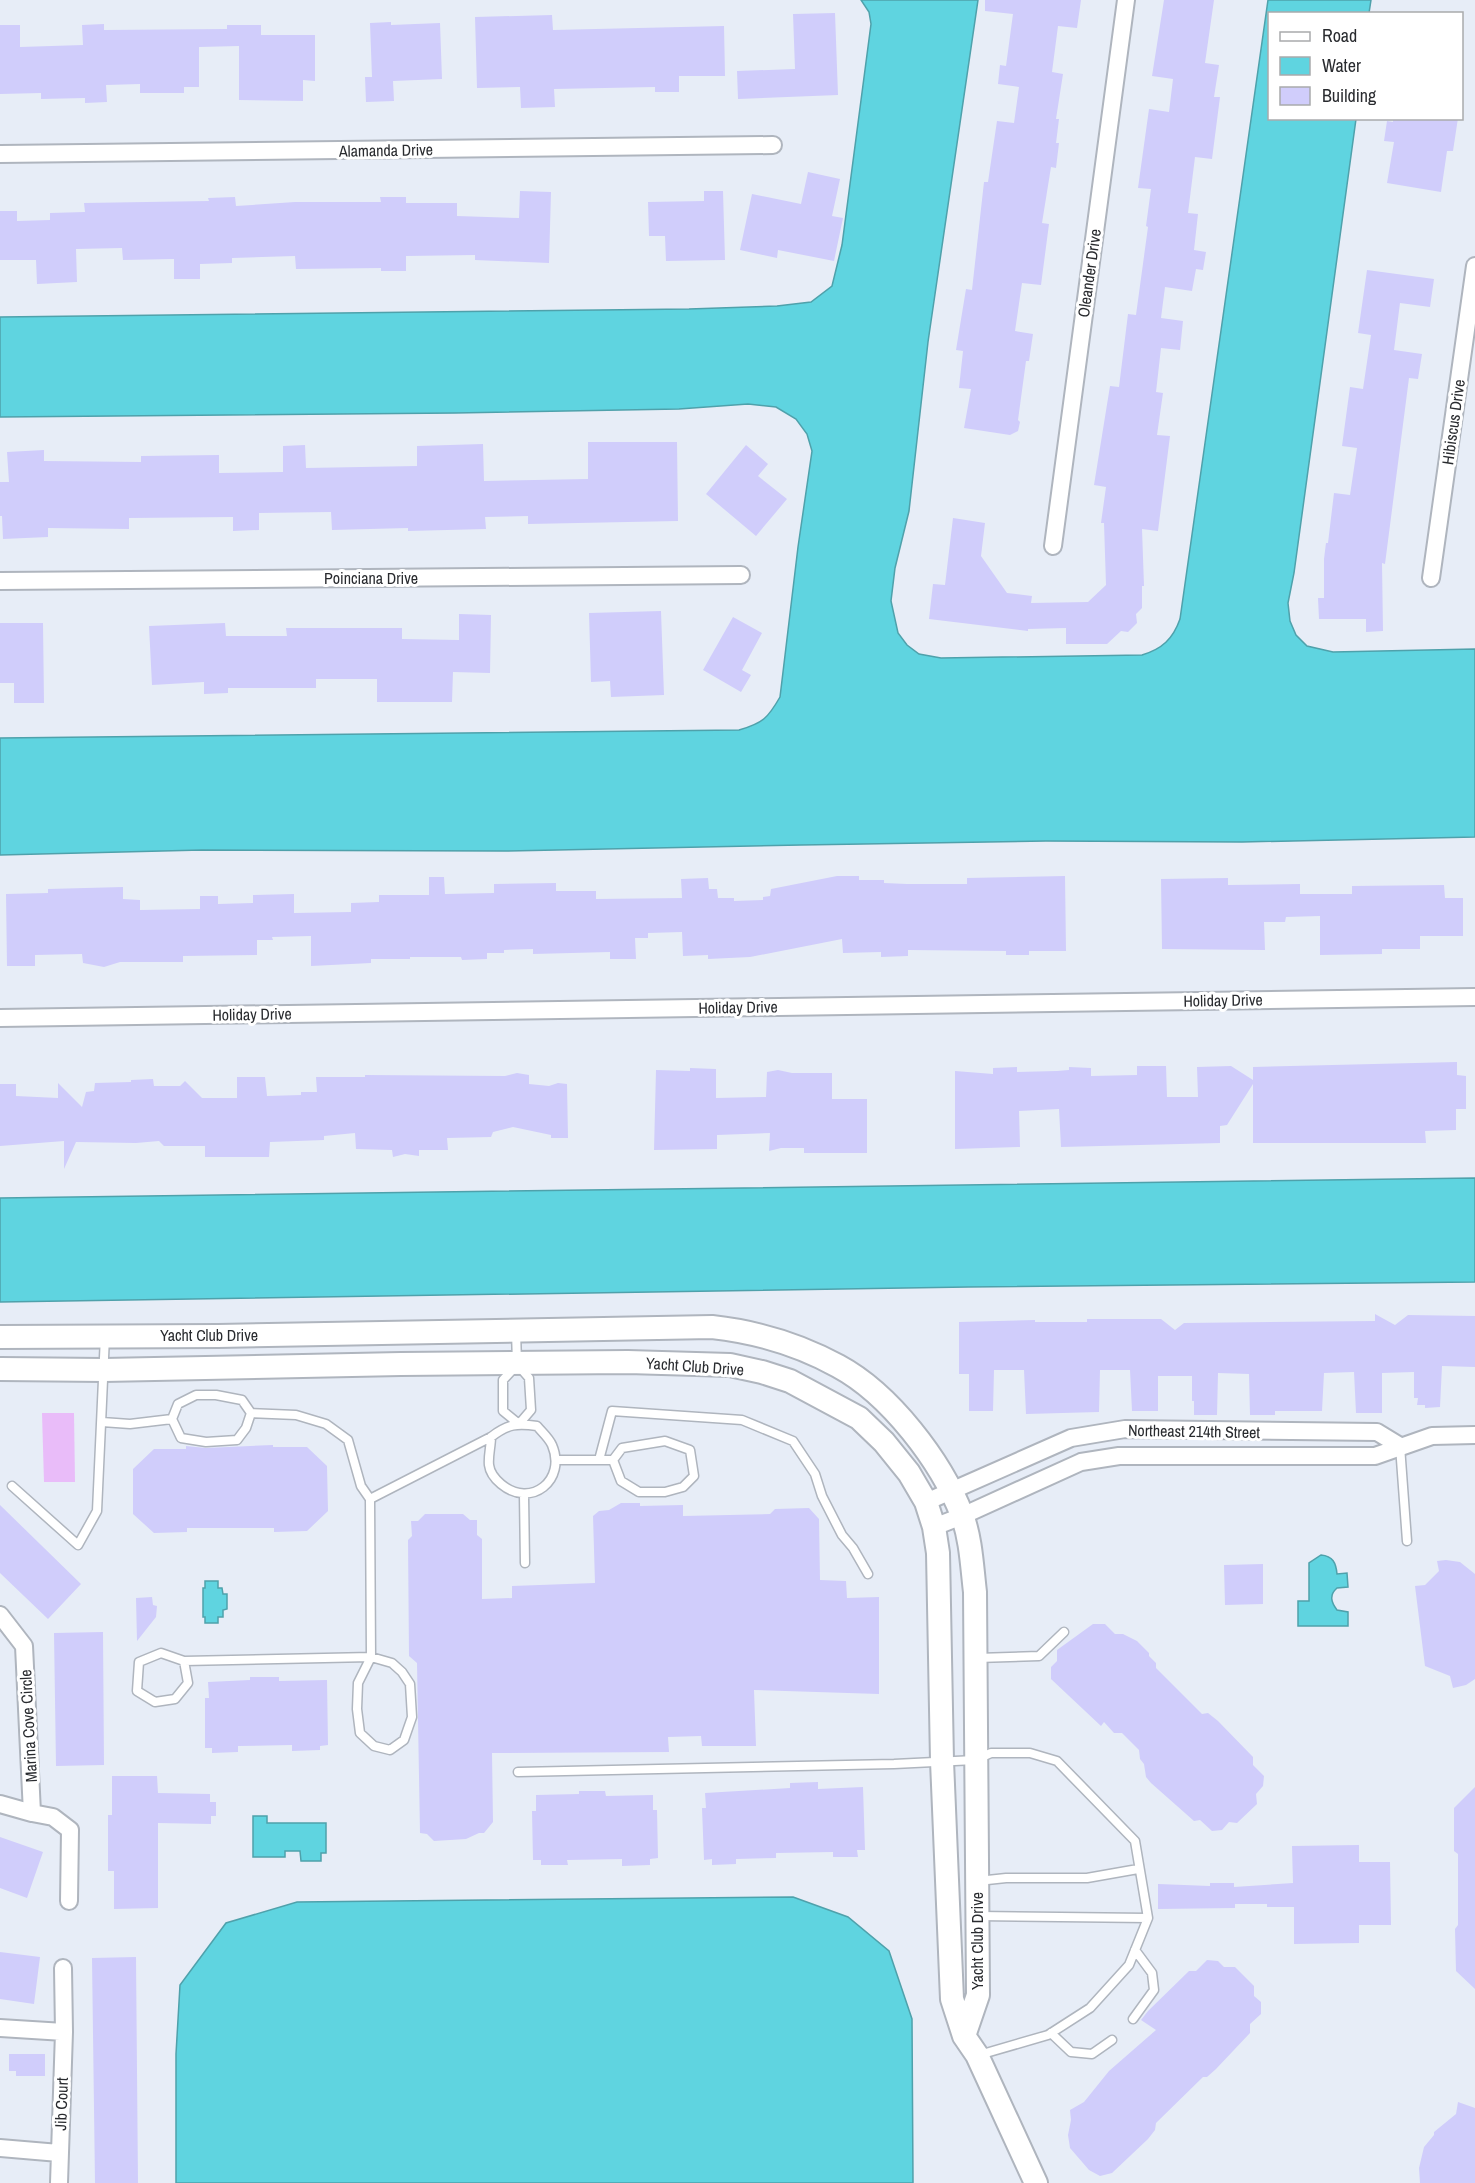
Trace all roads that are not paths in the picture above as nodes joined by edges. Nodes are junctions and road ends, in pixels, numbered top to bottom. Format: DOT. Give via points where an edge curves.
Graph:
graph roads {
  1 [pos="1126,0"];
  2 [pos="772,145"];
  3 [pos="0,154"];
  4 [pos="1475,266"];
  5 [pos="1053,546"];
  6 [pos="741,575"];
  7 [pos="1431,578"];
  8 [pos="0,580"];
  9 [pos="1475,996"];
  10 [pos="0,1018"];
  11 [pos="516,1330"];
  12 [pos="105,1336"];
  13 [pos="0,1337"];
  14 [pos="517,1364"];
  15 [pos="0,1369"];
  16 [pos="104,1370"];
  17 [pos="251,1413"];
  18 [pos="172,1419"];
  19 [pos="102,1422"];
  20 [pos="519,1424"];
  21 [pos="1475,1435"];
  22 [pos="491,1437"];
  23 [pos="1071,1438"];
  24 [pos="1400,1446"];
  25 [pos="556,1460"];
  26 [pos="599,1460"];
  27 [pos="613,1460"];
  28 [pos="1081,1462"];
  29 [pos="12,1486"];
  30 [pos="950,1491"];
  31 [pos="524,1495"];
  32 [pos="370,1499"];
  33 [pos="926,1502"];
  34 [pos="962,1516"];
  35 [pos="934,1527"];
  36 [pos="1407,1541"];
  37 [pos="525,1563"];
  38 [pos="867,1574"];
  39 [pos="0,1615"];
  40 [pos="1064,1632"];
  41 [pos="371,1657"];
  42 [pos="977,1658"];
  43 [pos="184,1660"];
  44 [pos="975,1760"];
  45 [pos="942,1761"];
  46 [pos="518,1772"];
  47 [pos="0,1804"];
  48 [pos="32,1813"];
  49 [pos="1138,1869"];
  50 [pos="977,1881"];
  51 [pos="69,1901"];
  52 [pos="978,1916"];
  53 [pos="1148,1918"];
  54 [pos="1135,1950"];
  55 [pos="63,1968"];
  56 [pos="1133,2019"];
  57 [pos="0,2028"];
  58 [pos="63,2032"];
  59 [pos="1051,2033"];
  60 [pos="964,2036"];
  61 [pos="1112,2040"];
  62 [pos="977,2055"];
  63 [pos="0,2148"];
  64 [pos="59,2153"];
  65 [pos="59,2183"];
  66 [pos="1036,2183"];
  1 -- 5 [label="street, Oleander Drive"];
  2 -- 3 [label="street, Alamanda Drive"];
  4 -- 7 [label="street, Hibiscus Drive"];
  6 -- 8 [label="street, Poinciana Drive"];
  9 -- 10 [label="street, Holiday Drive"];
  11 -- 12 [label="street, Yacht Club Drive"];
  11 -- 14 [label="lane"];
  11 -- 30 [label="street, Yacht Club Drive" via="712,1327 773,1338 840,1367 868,1388 918,1438"];
  12 -- 13 [label="street, Yacht Club Drive"];
  12 -- 16 [label="lane"];
  14 -- 16 [label="street, Yacht Club Drive"];
  14 -- 20 [label="lane" via="529,1378 531,1410"];
  14 -- 20 [label="lane" via="503,1380 503,1411"];
  14 -- 33 [label="street, Yacht Club Drive" via="730,1365 789,1381 859,1418 909,1473"];
  15 -- 16 [label="street, Yacht Club Drive"];
  16 -- 19 [label="lane"];
  17 -- 18 [label="lane" via="242,1400 196,1395 178,1404"];
  17 -- 18 [label="lane" via="237,1440 206,1442 181,1438"];
  17 -- 32 [label="lane" via="296,1414 333,1429 348,1440 361,1486"];
  18 -- 19 [label="lane" via="130,1424"];
  19 -- 29 [label="lane" via="97,1511 78,1545"];
  20 -- 22 [label="lane" via="502,1428"];
  20 -- 25 [label="lane" via="537,1426 552,1443"];
  21 -- 24 [label="street, Northeast 214th Street" via="1432,1436"];
  22 -- 31 [label="lane" via="489,1465 493,1478"];
  22 -- 32 [label="lane"];
  23 -- 24 [label="street, Northeast 214th Street" via="1125,1429 1377,1432"];
  23 -- 28 [label="street"];
  23 -- 30 [label="street, Northeast 214th Street"];
  24 -- 28 [label="street, Northeast 214th Street" via="1375,1456 1119,1456"];
  24 -- 36 [label="lane"];
  25 -- 26 [label="lane"];
  25 -- 31 [label="lane" via="555,1473 548,1482"];
  26 -- 27 [label="lane"];
  26 -- 38 [label="lane" via="612,1411 742,1420 793,1441"];
  27 -- 27 [label="lane" via="621,1481 639,1492 683,1487 694,1476 690,1450 665,1441 622,1448"];
  28 -- 34 [label="street, Northeast 214th Street"];
  30 -- 33 [label="street, Northeast 214th Street"];
  30 -- 34 [label="street, Yacht Club Drive"];
  31 -- 37 [label="lane"];
  32 -- 41 [label="lane"];
  33 -- 35 [label="street, Yacht Club Drive"];
  34 -- 35 [label="street, Northeast 214th Street"];
  34 -- 42 [label="street, Yacht Club Drive" via="975,1592"];
  35 -- 45 [label="street, Yacht Club Drive" via="940,1598"];
  39 -- 48 [label="street, Marina Cove Circle" via="24,1646"];
  40 -- 42 [label="lane" via="1039,1656"];
  41 -- 41 [label="lane" via="358,1683 360,1732 374,1746 390,1750 404,1740 412,1717 410,1684 392,1663"];
  41 -- 43 [label="lane"];
  42 -- 44 [label="street, Yacht Club Drive"];
  43 -- 43 [label="lane" via="161,1653 140,1662 137,1691 155,1702 175,1699 188,1683"];
  44 -- 45 [label="lane"];
  44 -- 49 [label="lane" via="991,1753 1030,1753 1057,1761 1135,1840"];
  44 -- 50 [label="street, Yacht Club Drive"];
  45 -- 46 [label="lane"];
  45 -- 60 [label="street, Yacht Club Drive" via="952,2000"];
  47 -- 48 [label="street"];
  48 -- 51 [label="street" via="53,1818 70,1830"];
  49 -- 50 [label="lane" via="1087,1878"];
  49 -- 53 [label="lane"];
  50 -- 52 [label="street, Yacht Club Drive"];
  52 -- 53 [label="lane"];
  52 -- 60 [label="street, Yacht Club Drive" via="978,1995"];
  53 -- 54 [label="lane"];
  54 -- 56 [label="lane" via="1152,1973 1154,1989"];
  54 -- 59 [label="lane" via="1129,1965 1090,2008"];
  55 -- 58 [label="street, Jib Court"];
  57 -- 58 [label="street"];
  58 -- 64 [label="street, Jib Court"];
  59 -- 61 [label="lane" via="1071,2052 1092,2054"];
  59 -- 62 [label="lane"];
  60 -- 62 [label="street"];
  62 -- 66 [label="street"];
  63 -- 64 [label="street, Jib Court"];
  64 -- 65 [label="street"];
}
